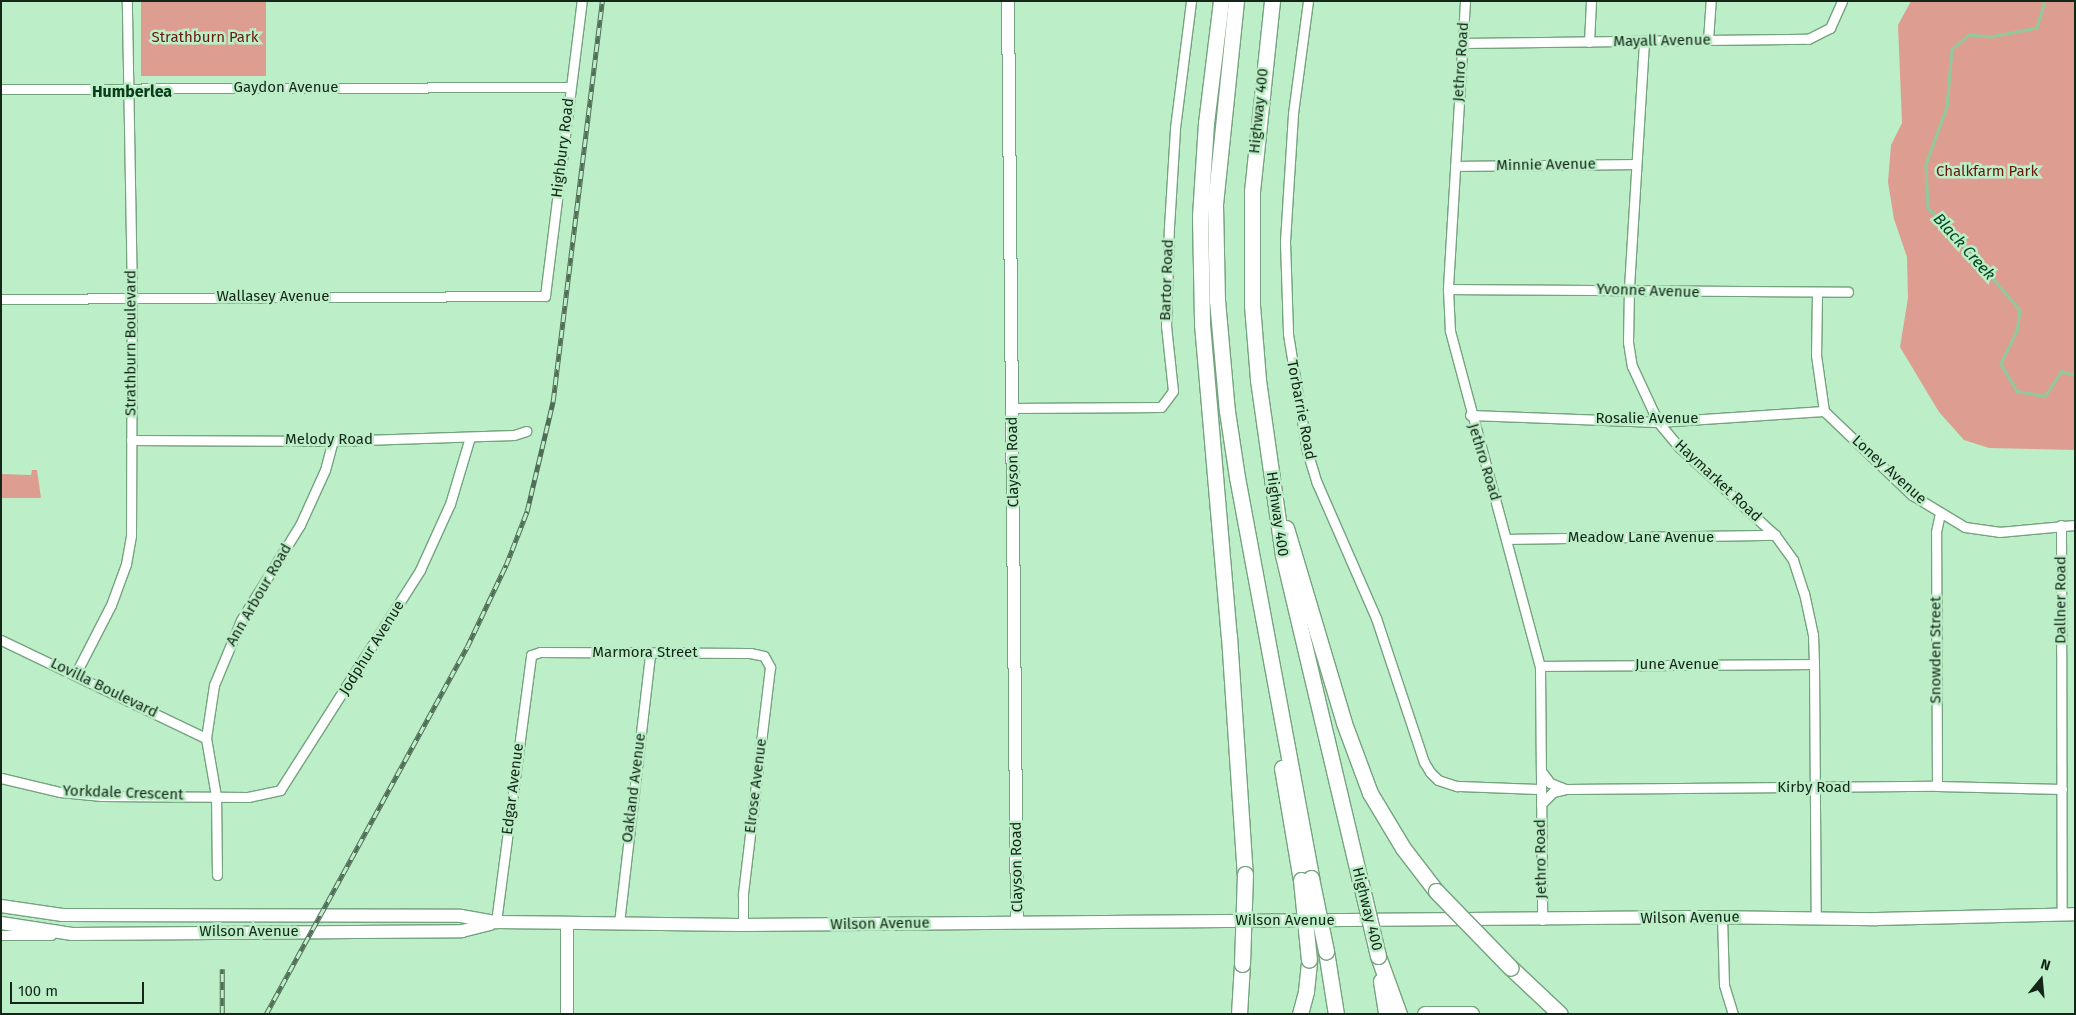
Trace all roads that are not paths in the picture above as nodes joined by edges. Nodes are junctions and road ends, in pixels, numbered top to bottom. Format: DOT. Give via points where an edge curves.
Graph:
graph roads {
  1 [pos="127,1"];
  2 [pos="582,1"];
  3 [pos="1008,1"];
  4 [pos="1191,1"];
  5 [pos="1221,1"];
  6 [pos="1236,1"];
  7 [pos="1272,1"];
  8 [pos="1308,1"];
  9 [pos="1465,1"];
  10 [pos="1591,1"];
  11 [pos="1711,1"];
  12 [pos="1842,1"];
  13 [pos="1708,40"];
  14 [pos="1462,42"];
  15 [pos="1589,42"];
  16 [pos="1644,42"];
  17 [pos="570,87"];
  18 [pos="127,88"];
  19 [pos="1,89"];
  20 [pos="1636,164"];
  21 [pos="1455,166"];
  22 [pos="1629,289"];
  23 [pos="1448,290"];
  24 [pos="1848,292"];
  25 [pos="1817,294"];
  26 [pos="545,296"];
  27 [pos="132,298"];
  28 [pos="1,299"];
  29 [pos="1012,408"];
  30 [pos="1824,411"];
  31 [pos="1470,415"];
  32 [pos="1658,422"];
  33 [pos="526,431"];
  34 [pos="470,437"];
  35 [pos="131,440"];
  36 [pos="333,441"];
  37 [pos="1274,492"];
  38 [pos="1940,513"];
  39 [pos="2061,525"];
  40 [pos="2075,525"];
  41 [pos="1775,535"];
  42 [pos="1507,539"];
  43 [pos="1,640"];
  44 [pos="758,653"];
  45 [pos="650,654"];
  46 [pos="531,655"];
  47 [pos="1814,664"];
  48 [pos="1540,666"];
  49 [pos="76,673"];
  50 [pos="206,738"];
  51 [pos="1541,771"];
  52 [pos="1,778"];
  53 [pos="1937,786"];
  54 [pos="1815,788"];
  55 [pos="1540,789"];
  56 [pos="1566,789"];
  57 [pos="2062,789"];
  58 [pos="216,796"];
  59 [pos="1540,804"];
  60 [pos="217,875"];
  61 [pos="1306,879"];
  62 [pos="1,906"];
  63 [pos="2071,914"];
  64 [pos="1722,917"];
  65 [pos="1816,919"];
  66 [pos="1542,920"];
  67 [pos="496,922"];
  68 [pos="1017,922"];
  69 [pos="1,923"];
  70 [pos="567,923"];
  71 [pos="619,923"];
  72 [pos="743,925"];
  73 [pos="72,934"];
  74 [pos="1,935"];
  75 [pos="1391,1008"];
  76 [pos="567,1014"];
  77 [pos="1240,1014"];
  78 [pos="1300,1014"];
  79 [pos="1336,1014"];
  80 [pos="1425,1014"];
  81 [pos="1471,1014"];
  82 [pos="1560,1014"];
  83 [pos="1734,1014"];
  1 -- 18 [label="street, Strathburn Boulevard"];
  2 -- 17 [label="street, Highbury Road"];
  3 -- 29 [label="main road, Clayson Road"];
  4 -- 29 [label="street, Bartor Road" via="1175,128 1169,227 1166,326 1173,391 1161,406"];
  5 -- 77 [label="highway, bridge" via="1206,124 1200,216 1202,324 1230,645 1245,874"];
  6 -- 61 [label="highway" via="1215,206 1217,300 1227,410 1270,670 1278,744"];
  7 -- 37 [label="highway, Highway 400" via="1257,123 1250,244 1258,380"];
  8 -- 55 [label="street, Torbarrie Road" via="1293,114 1285,242 1288,334 1307,451 1317,483 1376,618 1430,772 1438,780 1457,786"];
  9 -- 14 [label="street, Jethro Road"];
  10 -- 15 [label="street"];
  11 -- 13 [label="street"];
  12 -- 13 [label="street, Mayall Avenue" via="1830,28 1808,38"];
  13 -- 16 [label="street, Mayall Avenue"];
  14 -- 15 [label="street, Mayall Avenue"];
  14 -- 21 [label="street, Jethro Road"];
  15 -- 16 [label="street, Mayall Avenue"];
  16 -- 20 [label="street, Haymarket Road"];
  17 -- 18 [label="street, Gaydon Avenue"];
  17 -- 26 [label="street, Highbury Road"];
  18 -- 19 [label="street, Gaydon Avenue"];
  18 -- 27 [label="street, Strathburn Boulevard"];
  20 -- 21 [label="street, Minnie Avenue"];
  20 -- 22 [label="street, Haymarket Road"];
  21 -- 23 [label="street, Jethro Road"];
  22 -- 23 [label="street, Yvonne Avenue"];
  22 -- 25 [label="street, Yvonne Avenue"];
  22 -- 32 [label="street, Haymarket Road" via="1628,342 1632,366"];
  23 -- 31 [label="street, Jethro Road" via="1450,331"];
  24 -- 25 [label="street, Yvonne Avenue"];
  25 -- 30 [label="street" via="1816,355"];
  26 -- 27 [label="street, Wallasey Avenue"];
  27 -- 28 [label="street, Wallasey Avenue"];
  27 -- 35 [label="street, Strathburn Boulevard"];
  29 -- 68 [label="main road, Clayson Road"];
  30 -- 32 [label="street, Rosalie Avenue"];
  30 -- 38 [label="street, Loney Avenue" via="1912,495"];
  31 -- 32 [label="street, Rosalie Avenue"];
  31 -- 42 [label="street, Jethro Road"];
  32 -- 41 [label="street, Haymarket Road" via="1680,448"];
  33 -- 34 [label="street, Melody Road" via="514,435"];
  34 -- 36 [label="street, Melody Road"];
  34 -- 58 [label="street, Jodphur Avenue" via="447,513 420,570 286,785 266,795"];
  35 -- 36 [label="street, Melody Road"];
  35 -- 49 [label="street, Strathburn Boulevard" via="131,535 126,564 104,621"];
  36 -- 50 [label="street, Ann Arbour Road" via="325,470 300,525 229,644 214,685"];
  37 -- 75 [label="highway, Highway 400, bridge" via="1296,621"];
  37 -- 82 [label="highway, bridge" via="1344,723 1370,793 1403,848 1436,891"];
  38 -- 39 [label="street, Loney Avenue" via="1965,527 1999,532"];
  38 -- 53 [label="street, Snowden Street" via="1936,532"];
  39 -- 40 [label="street, Loney Avenue"];
  39 -- 57 [label="street, Dallner Road"];
  41 -- 42 [label="street, Meadow Lane Avenue"];
  41 -- 47 [label="street, Haymarket Road" via="1793,560 1804,593 1813,635"];
  42 -- 48 [label="street, Jethro Road"];
  43 -- 49 [label="street, Lovilla Boulevard"];
  44 -- 45 [label="street, Marmora Street"];
  44 -- 72 [label="street, Elrose Avenue" via="768,660 770,667 743,895"];
  45 -- 46 [label="street, Marmora Street" via="540,652"];
  45 -- 71 [label="street, Oakland Avenue"];
  46 -- 67 [label="street, Edgar Avenue"];
  47 -- 48 [label="street, June Avenue"];
  47 -- 54 [label="street, Haymarket Road"];
  48 -- 51 [label="street, Jethro Road"];
  49 -- 50 [label="street, Lovilla Boulevard"];
  50 -- 58 [label="street, Ann Arbour Road"];
  51 -- 55 [label="street, Jethro Road"];
  51 -- 56 [label="street" via="1550,783"];
  52 -- 58 [label="street, Yorkdale Crescent" via="60,792 102,796"];
  53 -- 54 [label="street, Kirby Road"];
  53 -- 57 [label="street, Kirby Road"];
  54 -- 56 [label="street, Kirby Road"];
  54 -- 65 [label="street, Haymarket Road"];
  55 -- 59 [label="street, Jethro Road"];
  56 -- 59 [label="street, Kirby Road" via="1553,792"];
  57 -- 63 [label="street, Dallner Road"];
  58 -- 60 [label="street, Ann Arbour Road"];
  59 -- 66 [label="street, Jethro Road"];
  61 -- 78 [label="highway, bridge" via="1309,960"];
  61 -- 79 [label="highway, bridge" via="1326,951"];
  62 -- 67 [label="main road, Wilson Avenue" via="62,915 461,916"];
  63 -- 65 [label="main road, Wilson Avenue"];
  64 -- 65 [label="main road, Wilson Avenue"];
  64 -- 66 [label="main road, Wilson Avenue"];
  64 -- 83 [label="street" via="1724,985"];
  66 -- 68 [label="main road, Wilson Avenue"];
  67 -- 70 [label="main road, Wilson Avenue"];
  67 -- 73 [label="main road, Wilson Avenue" via="462,930"];
  68 -- 72 [label="main road, Wilson Avenue"];
  69 -- 73 [label="main road"];
  70 -- 71 [label="main road, Wilson Avenue"];
  70 -- 76 [label="main road"];
  71 -- 72 [label="main road, Wilson Avenue"];
  73 -- 74 [label="street, Wilson Avenue"];
  80 -- 81 [label="highway"];
}
